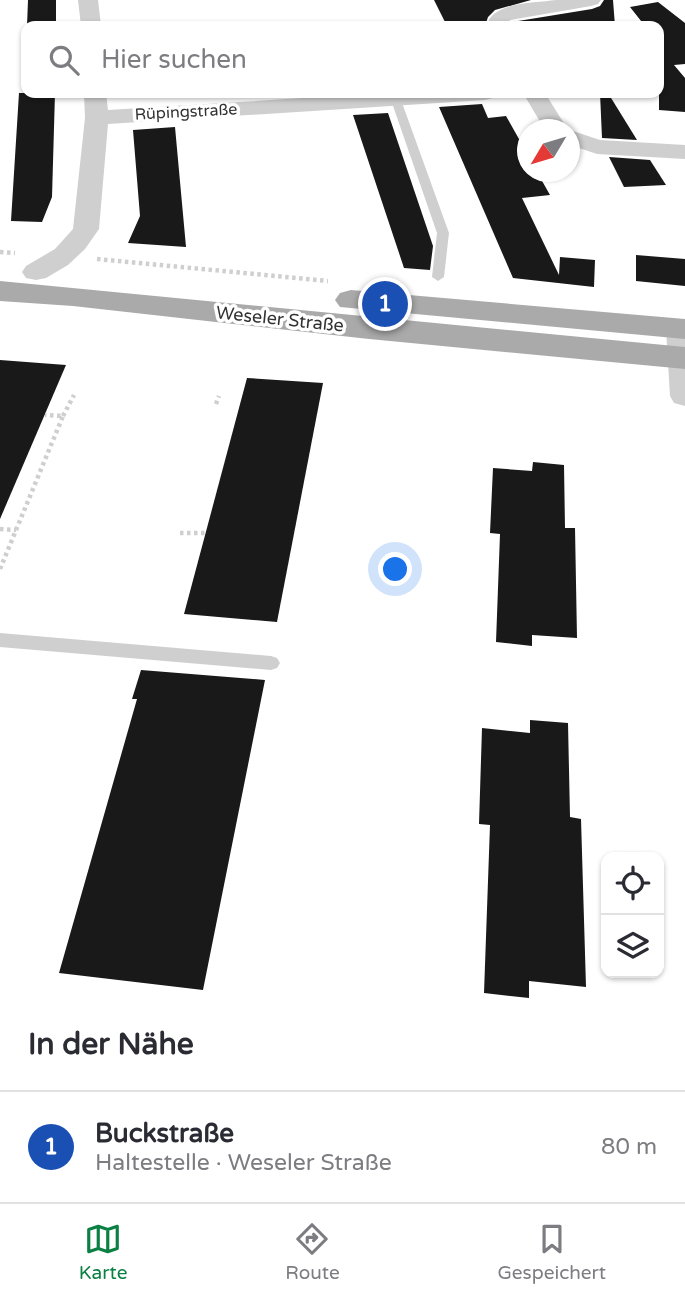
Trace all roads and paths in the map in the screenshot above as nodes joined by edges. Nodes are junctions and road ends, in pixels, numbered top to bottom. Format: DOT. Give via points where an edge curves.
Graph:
graph roads {
  1 [pos="88,0"];
  2 [pos="591,0"];
  3 [pos="90,21"];
  4 [pos="498,21"];
  5 [pos="421,98"];
  6 [pos="537,98"];
  7 [pos="102,100"];
  8 [pos="396,100"];
  9 [pos="550,119"];
  10 [pos="580,141"];
  11 [pos="685,152"];
  12 [pos="0,270"];
  13 [pos="36,272"];
  14 [pos="438,277"];
  15 [pos="0,291"];
  16 [pos="683,343"];
  17 [pos="74,396"];
  18 [pos="219,396"];
  19 [pos="685,396"];
  20 [pos="216,404"];
  21 [pos="45,415"];
  22 [pos="63,416"];
  23 [pos="0,529"];
  24 [pos="16,530"];
  25 [pos="180,533"];
  26 [pos="206,533"];
  27 [pos="0,570"];
  28 [pos="0,640"];
  29 [pos="271,663"];
  1 -- 3 [label="street"];
  2 -- 4 [label="street" via="504,15"];
  5 -- 8 [label="street, Rüpingstraße"];
  6 -- 9 [label="street"];
  7 -- 8 [label="street, Rüpingstraße"];
  7 -- 13 [label="street" via="86,229 64,256"];
  8 -- 14 [label="lane" via="443,233"];
  10 -- 11 [label="street" via="597,147"];
  12 -- 13 [label="main road, Weseler Straße"];
  13 -- 16 [label="main road, Weseler Straße"];
  15 -- 16 [label="main road, Weseler Straße" via="369,329"];
  16 -- 19 [label="street"];
  17 -- 22 [label="path"];
  18 -- 20 [label="path"];
  21 -- 22 [label="path"];
  22 -- 24 [label="path"];
  23 -- 24 [label="path"];
  24 -- 27 [label="path"];
  25 -- 26 [label="path"];
  28 -- 29 [label="lane"];
}
